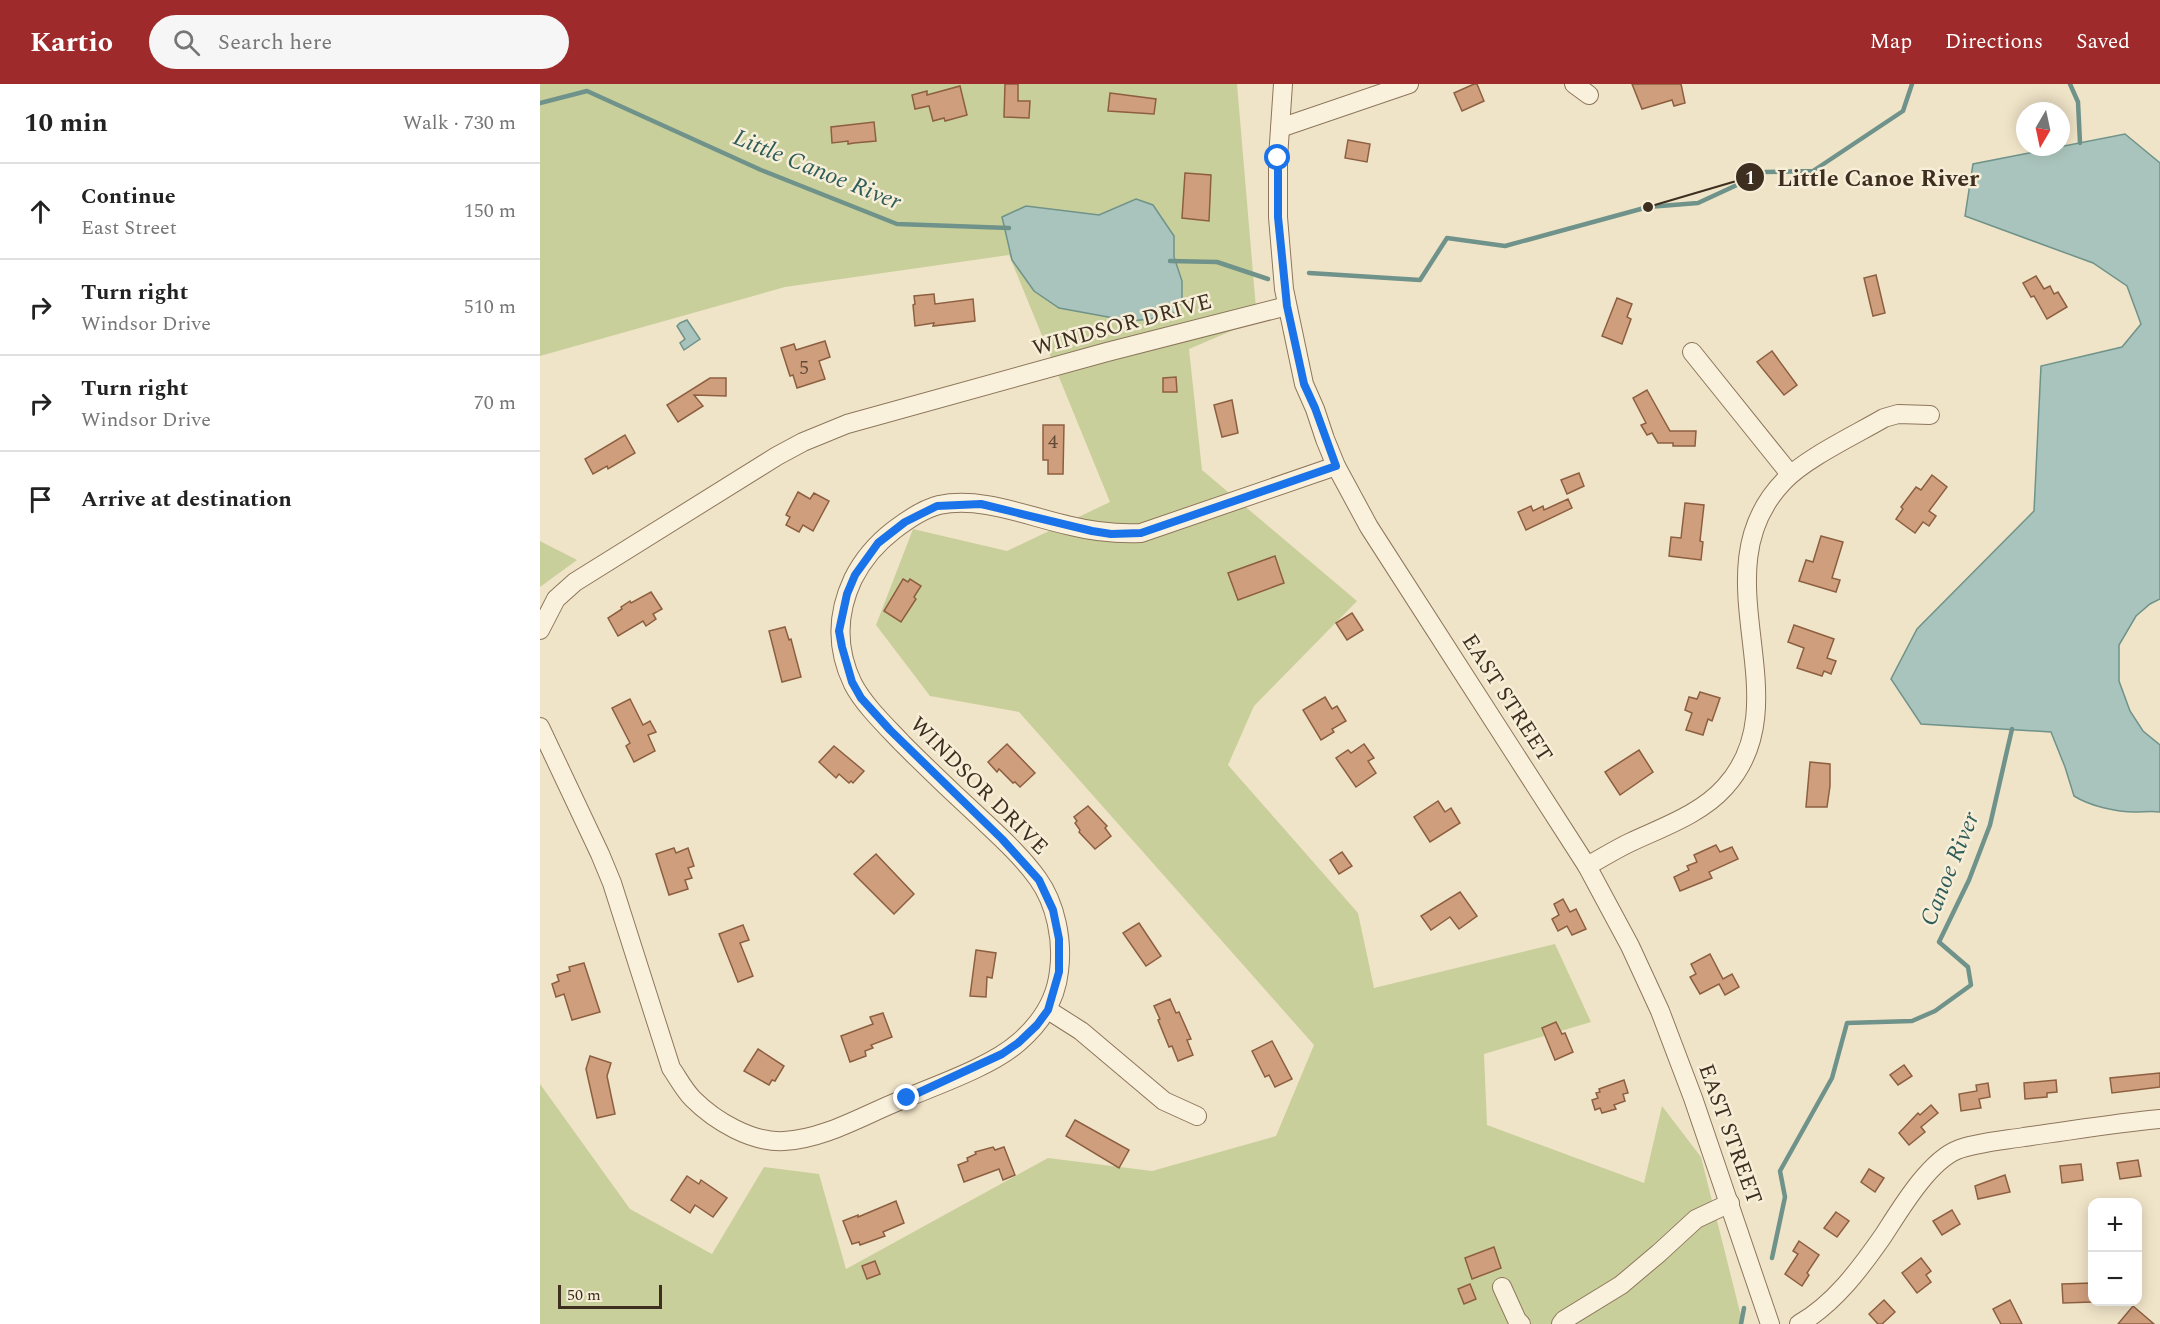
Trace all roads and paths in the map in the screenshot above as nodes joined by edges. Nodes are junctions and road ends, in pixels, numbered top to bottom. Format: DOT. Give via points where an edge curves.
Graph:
graph roads {
  1 [pos="1284,84"];
  2 [pos="1409,84"];
  3 [pos="1574,84"];
  4 [pos="1589,95"];
  5 [pos="1280,128"];
  6 [pos="1287,306"];
  7 [pos="1692,352"];
  8 [pos="1930,415"];
  9 [pos="1336,466"];
  10 [pos="1790,474"];
  11 [pos="540,630"];
  12 [pos="540,727"];
  13 [pos="1587,866"];
  14 [pos="1048,1010"];
  15 [pos="1197,1116"];
  16 [pos="2160,1119"];
  17 [pos="1730,1203"];
  18 [pos="1502,1287"];
  19 [pos="1521,1324"];
  20 [pos="1562,1324"];
  21 [pos="1770,1324"];
  22 [pos="1799,1324"];
  1 -- 5 [label="street, EAST STREET"];
  2 -- 5 [label="street"];
  3 -- 4 [label="street"];
  5 -- 6 [label="street, EAST STREET" via="1278,217"];
  6 -- 9 [label="street, EAST STREET" via="1304,384"];
  6 -- 11 [label="street, WINDSOR DRIVE" via="1107,352 822,433 777,456 575,582 556,599"];
  7 -- 10 [label="street"];
  8 -- 10 [label="street" via="1898,414 1884,418"];
  9 -- 13 [label="street, EAST STREET" via="1416,603"];
  9 -- 14 [label="street, WINDSOR DRIVE" via="1141,533 1092,531 981,504 937,506 905,522 878,543 855,575 839,631 852,682 890,730 1039,880 1053,910 1059,939 1059,972"];
  10 -- 13 [label="street" via="1764,505 1751,536 1746,582 1756,712 1742,764 1708,803"];
  12 -- 14 [label="street, WINDSOR DRIVE" via="612,883 671,1068 690,1096 738,1130 752,1137 783,1142 835,1129 1002,1054 1037,1025"];
  13 -- 17 [label="street, EAST STREET" via="1660,1011"];
  14 -- 15 [label="street" via="1081,1031 1164,1101"];
  16 -- 22 [label="street" via="1957,1150 1923,1179 1832,1301"];
  17 -- 20 [label="street" via="1695,1219 1621,1285"];
  17 -- 21 [label="street, EAST STREET"];
  18 -- 19 [label="street"];
}
